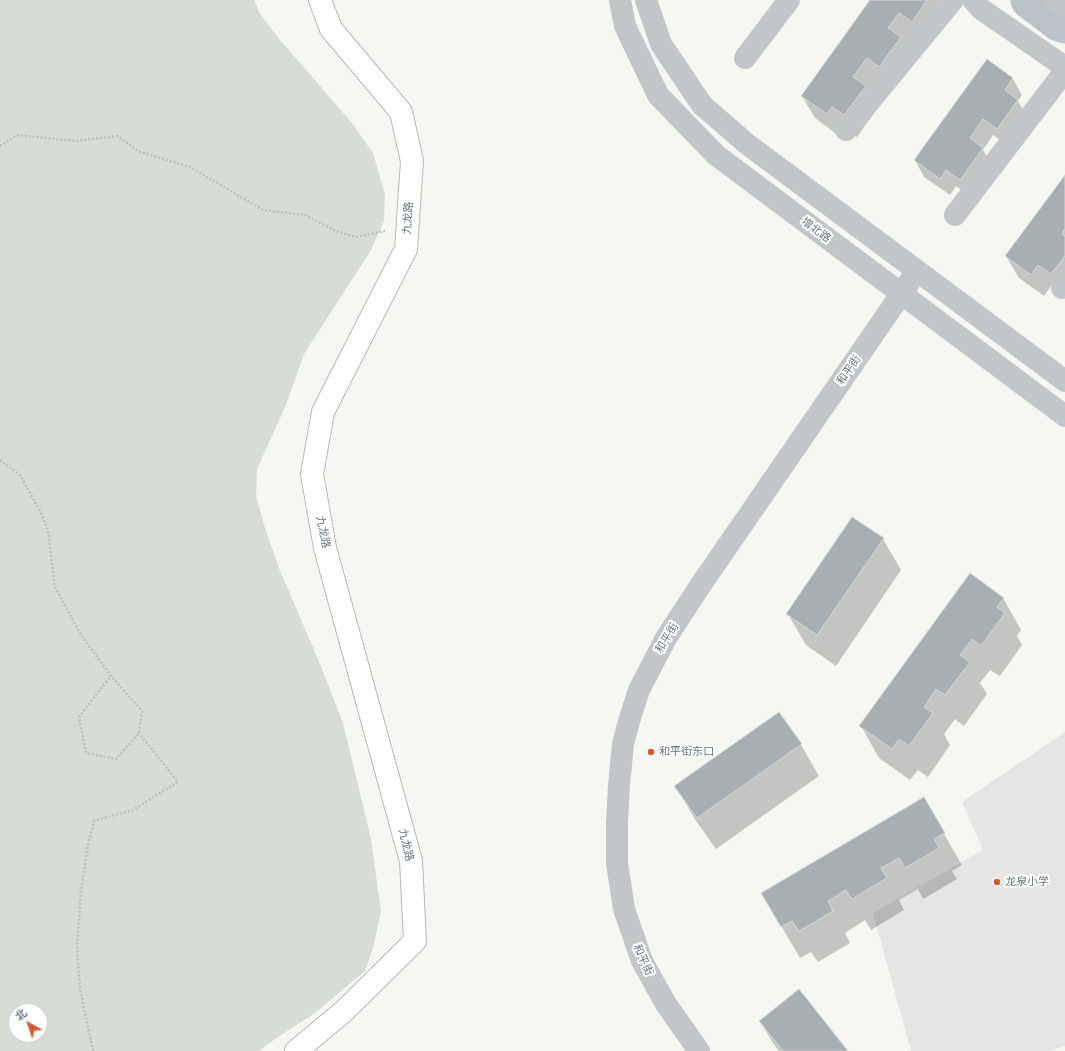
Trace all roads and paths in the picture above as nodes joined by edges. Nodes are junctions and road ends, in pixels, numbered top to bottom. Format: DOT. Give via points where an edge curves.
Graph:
graph roads {
  1 [pos="320,0"];
  2 [pos="620,0"];
  3 [pos="646,0"];
  4 [pos="789,0"];
  5 [pos="953,0"];
  6 [pos="973,0"];
  7 [pos="1055,0"];
  8 [pos="1065,6"];
  9 [pos="745,58"];
  10 [pos="1065,67"];
  11 [pos="1065,71"];
  12 [pos="846,130"];
  13 [pos="0,146"];
  14 [pos="955,216"];
  15 [pos="408,226"];
  16 [pos="917,271"];
  17 [pos="902,294"];
  18 [pos="1065,381"];
  19 [pos="1065,416"];
  20 [pos="0,460"];
  21 [pos="111,676"];
  22 [pos="139,732"];
  23 [pos="93,1051"];
  24 [pos="296,1051"];
  25 [pos="699,1051"];
  1 -- 15 [label="main road, 九龙路" via="331,29 401,112 412,161"];
  2 -- 17 [label="street, 增北路" via="625,26 658,95 716,155"];
  3 -- 16 [label="street" via="661,44 702,105 747,144"];
  4 -- 9 [label="street"];
  5 -- 12 [label="street"];
  6 -- 10 [label="street" via="981,9"];
  7 -- 8 [label="street"];
  11 -- 14 [label="street"];
  13 -- 15 [label="path" via="17,135 76,141 118,136 138,151 190,167 263,210 305,215 336,231 356,237"];
  15 -- 24 [label="main road, 九龙路" via="406,249 323,412 312,474 325,548 411,862 415,941 343,1012"];
  16 -- 17 [label="street, 和平街"];
  16 -- 18 [label="street"];
  17 -- 19 [label="street, 增北路"];
  17 -- 25 [label="street, 和平街" via="706,576 666,638 639,690 630,718 618,785 617,863 624,909 642,961 666,1004"];
  20 -- 21 [label="path" via="20,475 40,511 48,531 55,587 81,635"];
  21 -- 22 [label="path" via="142,711"];
  21 -- 22 [label="path" via="79,717 86,753 116,759"];
  22 -- 23 [label="path" via="178,782 133,810 94,821 81,891 77,946 80,988"];
}
